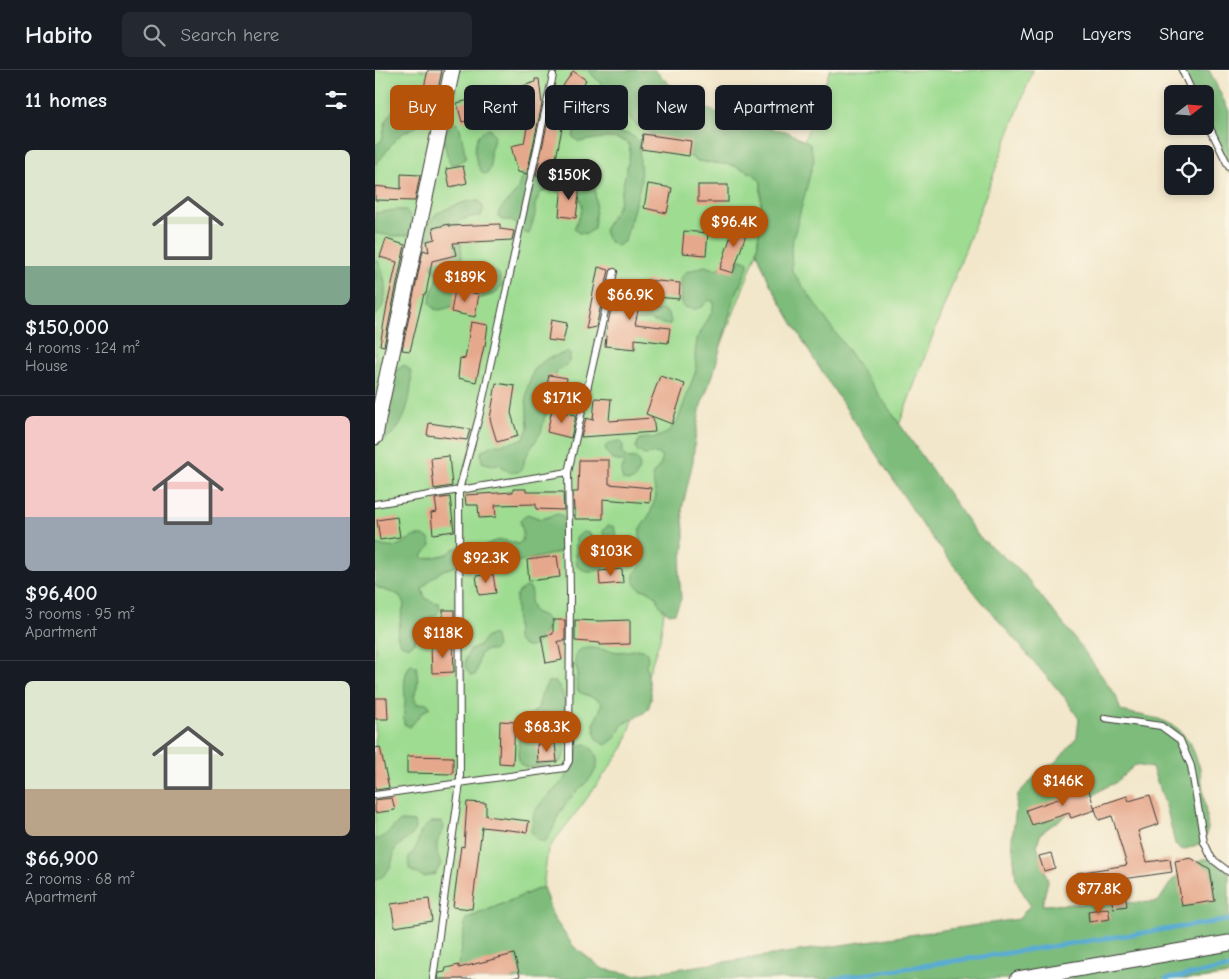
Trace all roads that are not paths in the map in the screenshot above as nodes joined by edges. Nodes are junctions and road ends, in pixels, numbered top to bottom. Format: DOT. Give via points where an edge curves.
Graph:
graph roads {
  1 [pos="452,70"];
  2 [pos="1182,70"];
  3 [pos="553,75"];
  4 [pos="1189,85"];
  5 [pos="1213,135"];
  6 [pos="1229,167"];
  7 [pos="614,272"];
  8 [pos="375,437"];
  9 [pos="568,472"];
  10 [pos="459,490"];
  11 [pos="375,504"];
  12 [pos="1105,718"];
  13 [pos="461,783"];
  14 [pos="375,795"];
  15 [pos="1229,872"];
  16 [pos="1229,943"];
  17 [pos="433,979"];
  18 [pos="1018,979"];
  1 -- 8 [label="street"];
  2 -- 4 [label="lane"];
  3 -- 10 [label="lane" via="479,417"];
  5 -- 6 [label="lane"];
  7 -- 9 [label="lane"];
  9 -- 10 [label="lane"];
  9 -- 13 [label="lane" via="569,761 565,768"];
  10 -- 11 [label="lane"];
  10 -- 13 [label="lane"];
  12 -- 15 [label="lane" via="1161,726 1180,740 1191,766 1204,842 1212,859"];
  13 -- 14 [label="lane"];
  13 -- 17 [label="lane"];
  16 -- 18 [label="street"];
}
